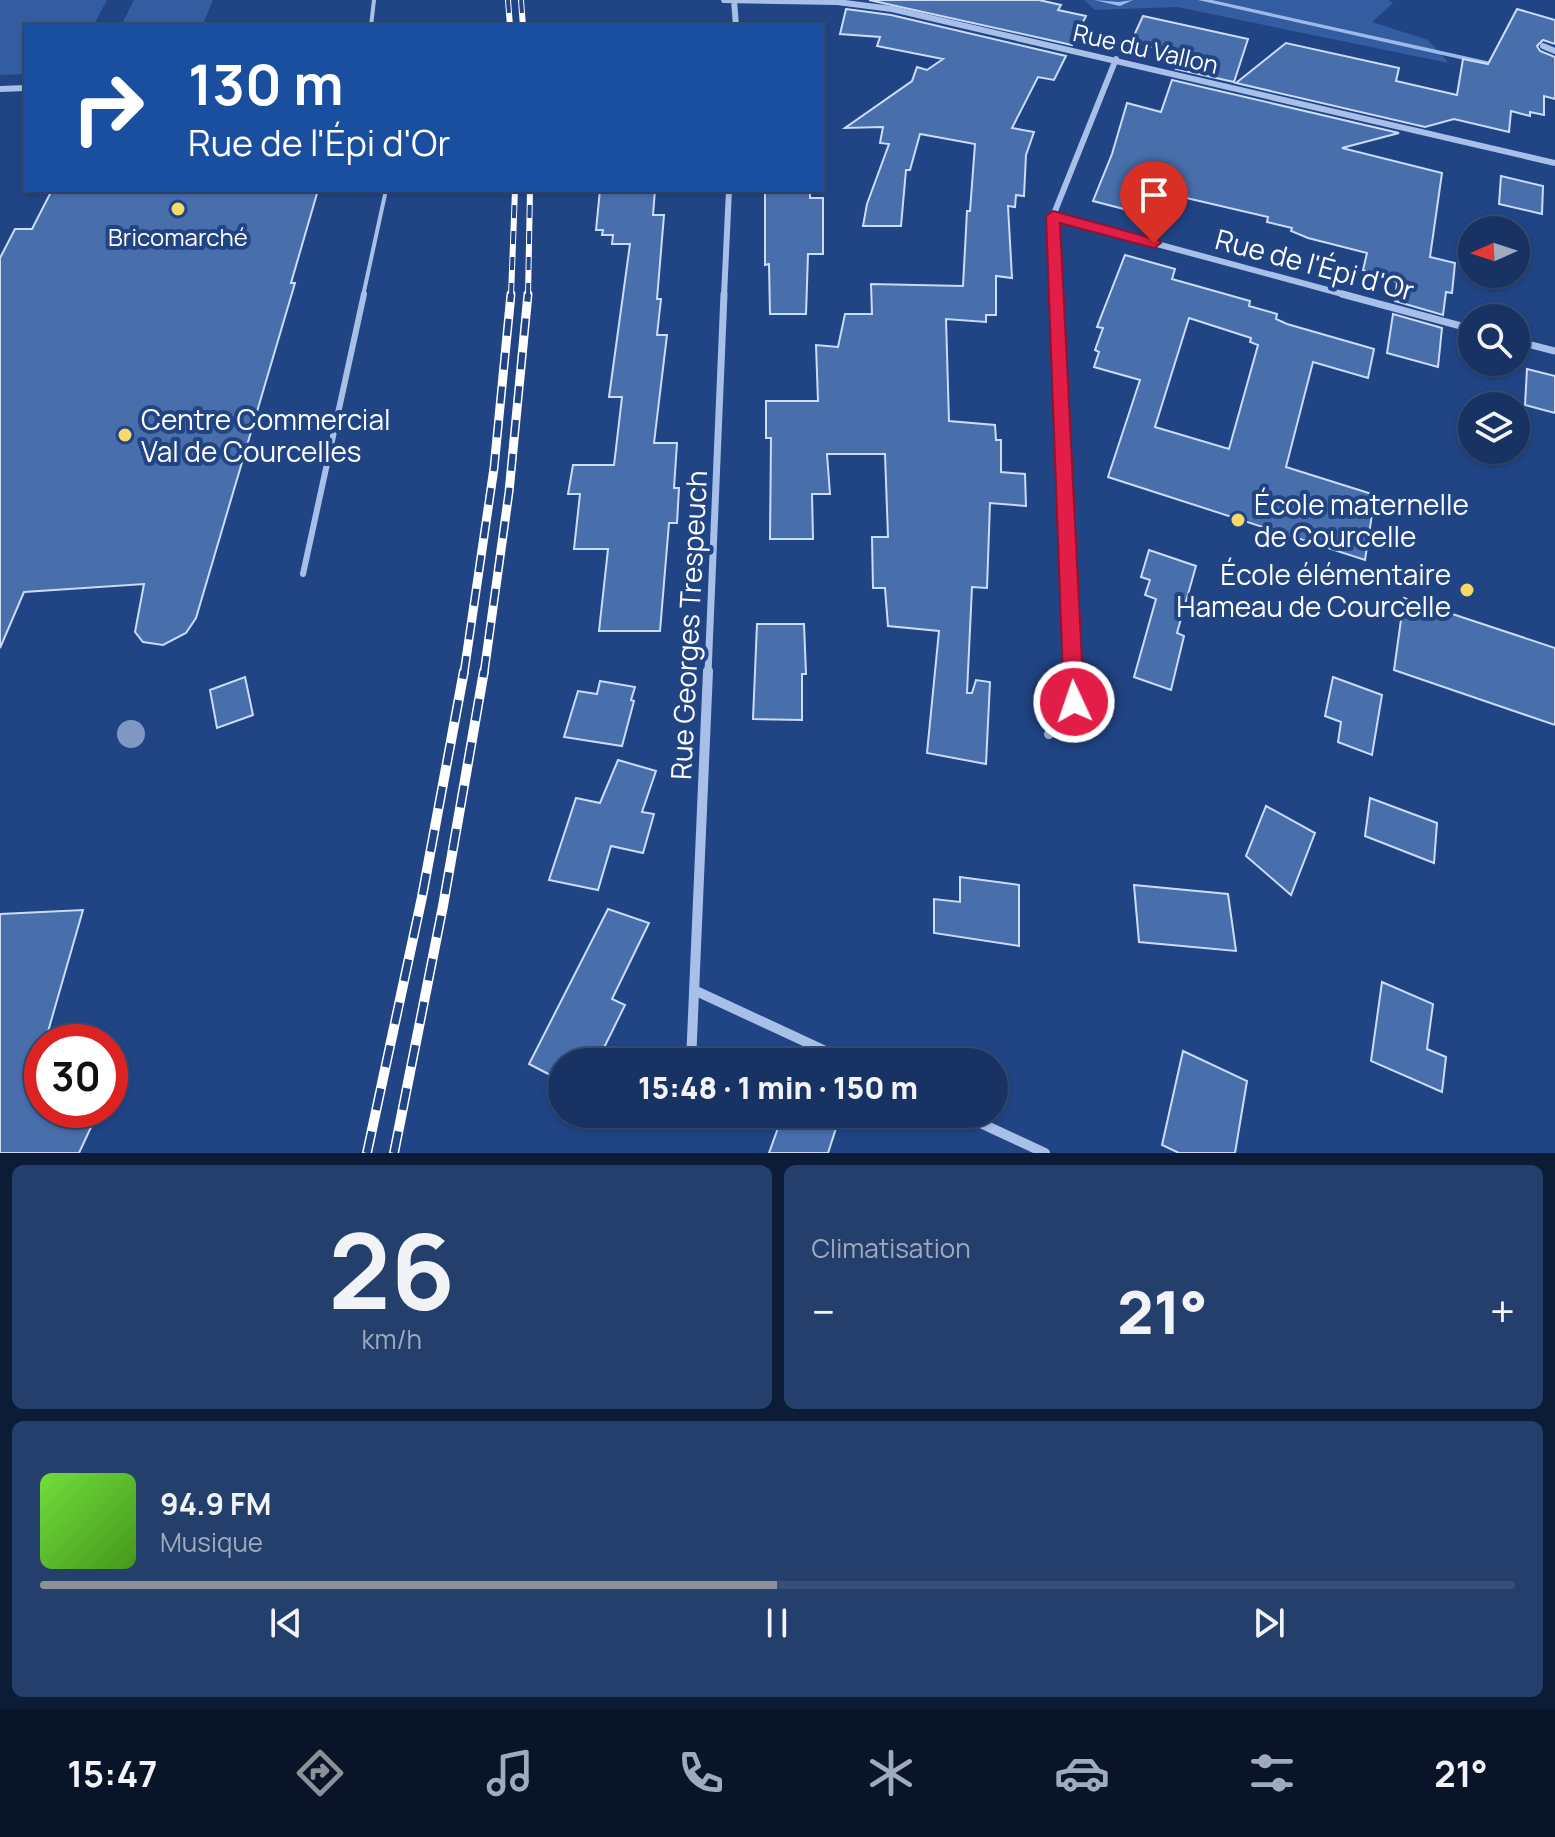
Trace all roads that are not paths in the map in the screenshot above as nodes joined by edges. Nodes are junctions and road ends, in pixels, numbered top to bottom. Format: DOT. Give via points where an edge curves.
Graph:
graph roads {
  1 [pos="374,0"];
  2 [pos="724,0"];
  3 [pos="734,0"];
  4 [pos="371,24"];
  5 [pos="736,24"];
  6 [pos="1543,46"];
  7 [pos="1555,51"];
  8 [pos="1116,59"];
  9 [pos="24,88"];
  10 [pos="0,89"];
  11 [pos="1555,163"];
  12 [pos="386,192"];
  13 [pos="729,192"];
  14 [pos="1053,216"];
  15 [pos="1458,325"];
  16 [pos="1530,345"];
  17 [pos="1555,351"];
  18 [pos="303,574"];
  19 [pos="1049,734"];
  20 [pos="694,990"];
  21 [pos="692,1048"];
  22 [pos="819,1048"];
  23 [pos="991,1128"];
  24 [pos="1045,1153"];
  1 -- 4 [label="lane"];
  2 -- 3 [label="street, Rue du Vallon"];
  3 -- 5 [label="street"];
  3 -- 8 [label="street, Rue du Vallon" via="892,9"];
  6 -- 7 [label="street"];
  8 -- 11 [label="street, Rue du Vallon"];
  8 -- 14 [label="street"];
  9 -- 10 [label="street"];
  12 -- 18 [label="lane"];
  13 -- 20 [label="street, Rue Georges Trespeuch"];
  14 -- 15 [label="street, Rue de l'Épi d'Or"];
  14 -- 19 [label="street" via="1074,702"];
  16 -- 17 [label="street"];
  20 -- 21 [label="street, Rue Georges Trespeuch"];
  20 -- 22 [label="street"];
  23 -- 24 [label="street"];
}
